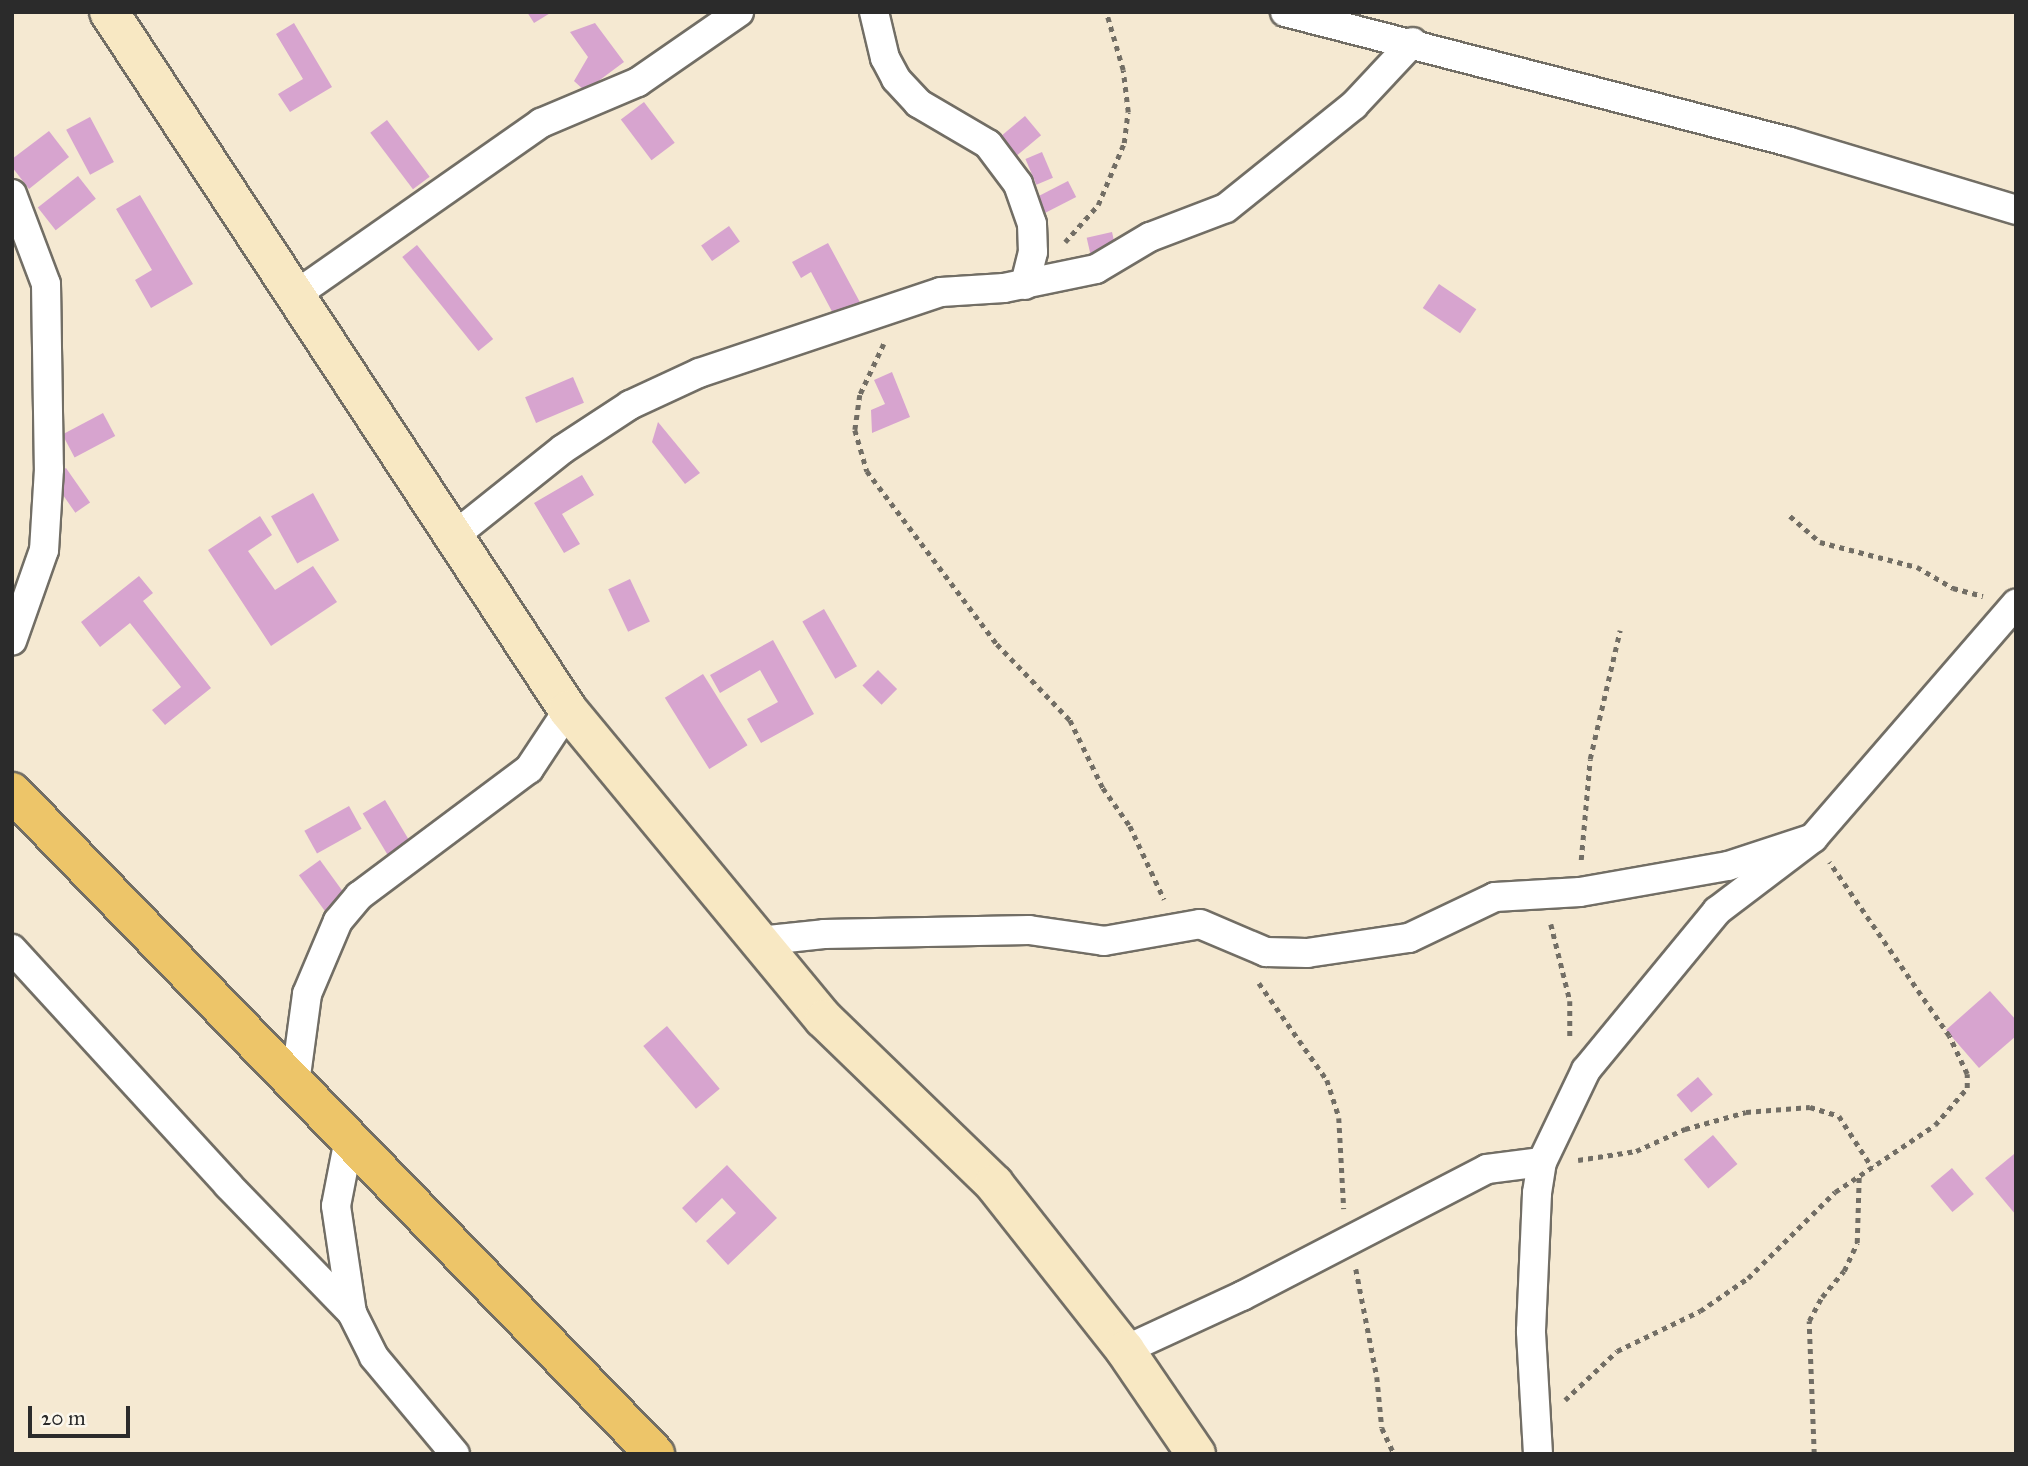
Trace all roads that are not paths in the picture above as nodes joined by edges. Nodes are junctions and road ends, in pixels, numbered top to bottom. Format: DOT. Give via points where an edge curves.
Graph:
graph roads {
  1 [pos="108,12"];
  2 [pos="739,12"];
  3 [pos="874,12"];
  4 [pos="1285,12"];
  5 [pos="1413,43"];
  6 [pos="12,194"];
  7 [pos="2016,210"];
  8 [pos="1027,278"];
  9 [pos="294,296"];
  10 [pos="454,536"];
  11 [pos="2003,600"];
  12 [pos="12,641"];
  13 [pos="568,710"];
  14 [pos="12,792"];
  15 [pos="1813,838"];
  16 [pos="759,942"];
  17 [pos="12,948"];
  18 [pos="295,1083"];
  19 [pos="349,1139"];
  20 [pos="1542,1162"];
  21 [pos="352,1312"];
  22 [pos="1125,1350"];
  23 [pos="1537,1449"];
  24 [pos="455,1454"];
  25 [pos="655,1454"];
  26 [pos="1196,1454"];
  1 -- 9 [label="street"];
  2 -- 9 [label="street" via="638,82 541,123"];
  3 -- 8 [label="street" via="885,58 897,79 918,103 988,144 1018,184 1032,224"];
  4 -- 5 [label="street"];
  5 -- 7 [label="street" via="1637,106 1790,142"];
  5 -- 8 [label="street" via="1354,105 1226,208 1150,237 1096,269"];
  6 -- 12 [label="street" via="46,284 49,469 44,550"];
  8 -- 10 [label="street" via="941,292 699,373 630,405 563,449"];
  9 -- 10 [label="street"];
  10 -- 13 [label="street"];
  11 -- 15 [label="street"];
  13 -- 16 [label="street"];
  13 -- 18 [label="street" via="529,769 359,896 338,921 307,994"];
  14 -- 18 [label="main road"];
  15 -- 16 [label="street" via="1728,866 1580,892 1495,897 1409,938 1317,951 1266,952 1206,925 1104,941 1029,930 824,934"];
  15 -- 20 [label="street" via="1717,911 1605,1042 1586,1070"];
  16 -- 22 [label="street" via="824,1019 994,1184"];
  17 -- 21 [label="street" via="228,1185"];
  18 -- 19 [label="main road"];
  19 -- 21 [label="street" via="335,1206"];
  19 -- 25 [label="main road"];
  20 -- 22 [label="street" via="1488,1169 1242,1296"];
  20 -- 23 [label="street" via="1531,1273"];
  21 -- 24 [label="street" via="374,1357"];
  22 -- 26 [label="street"];
}
